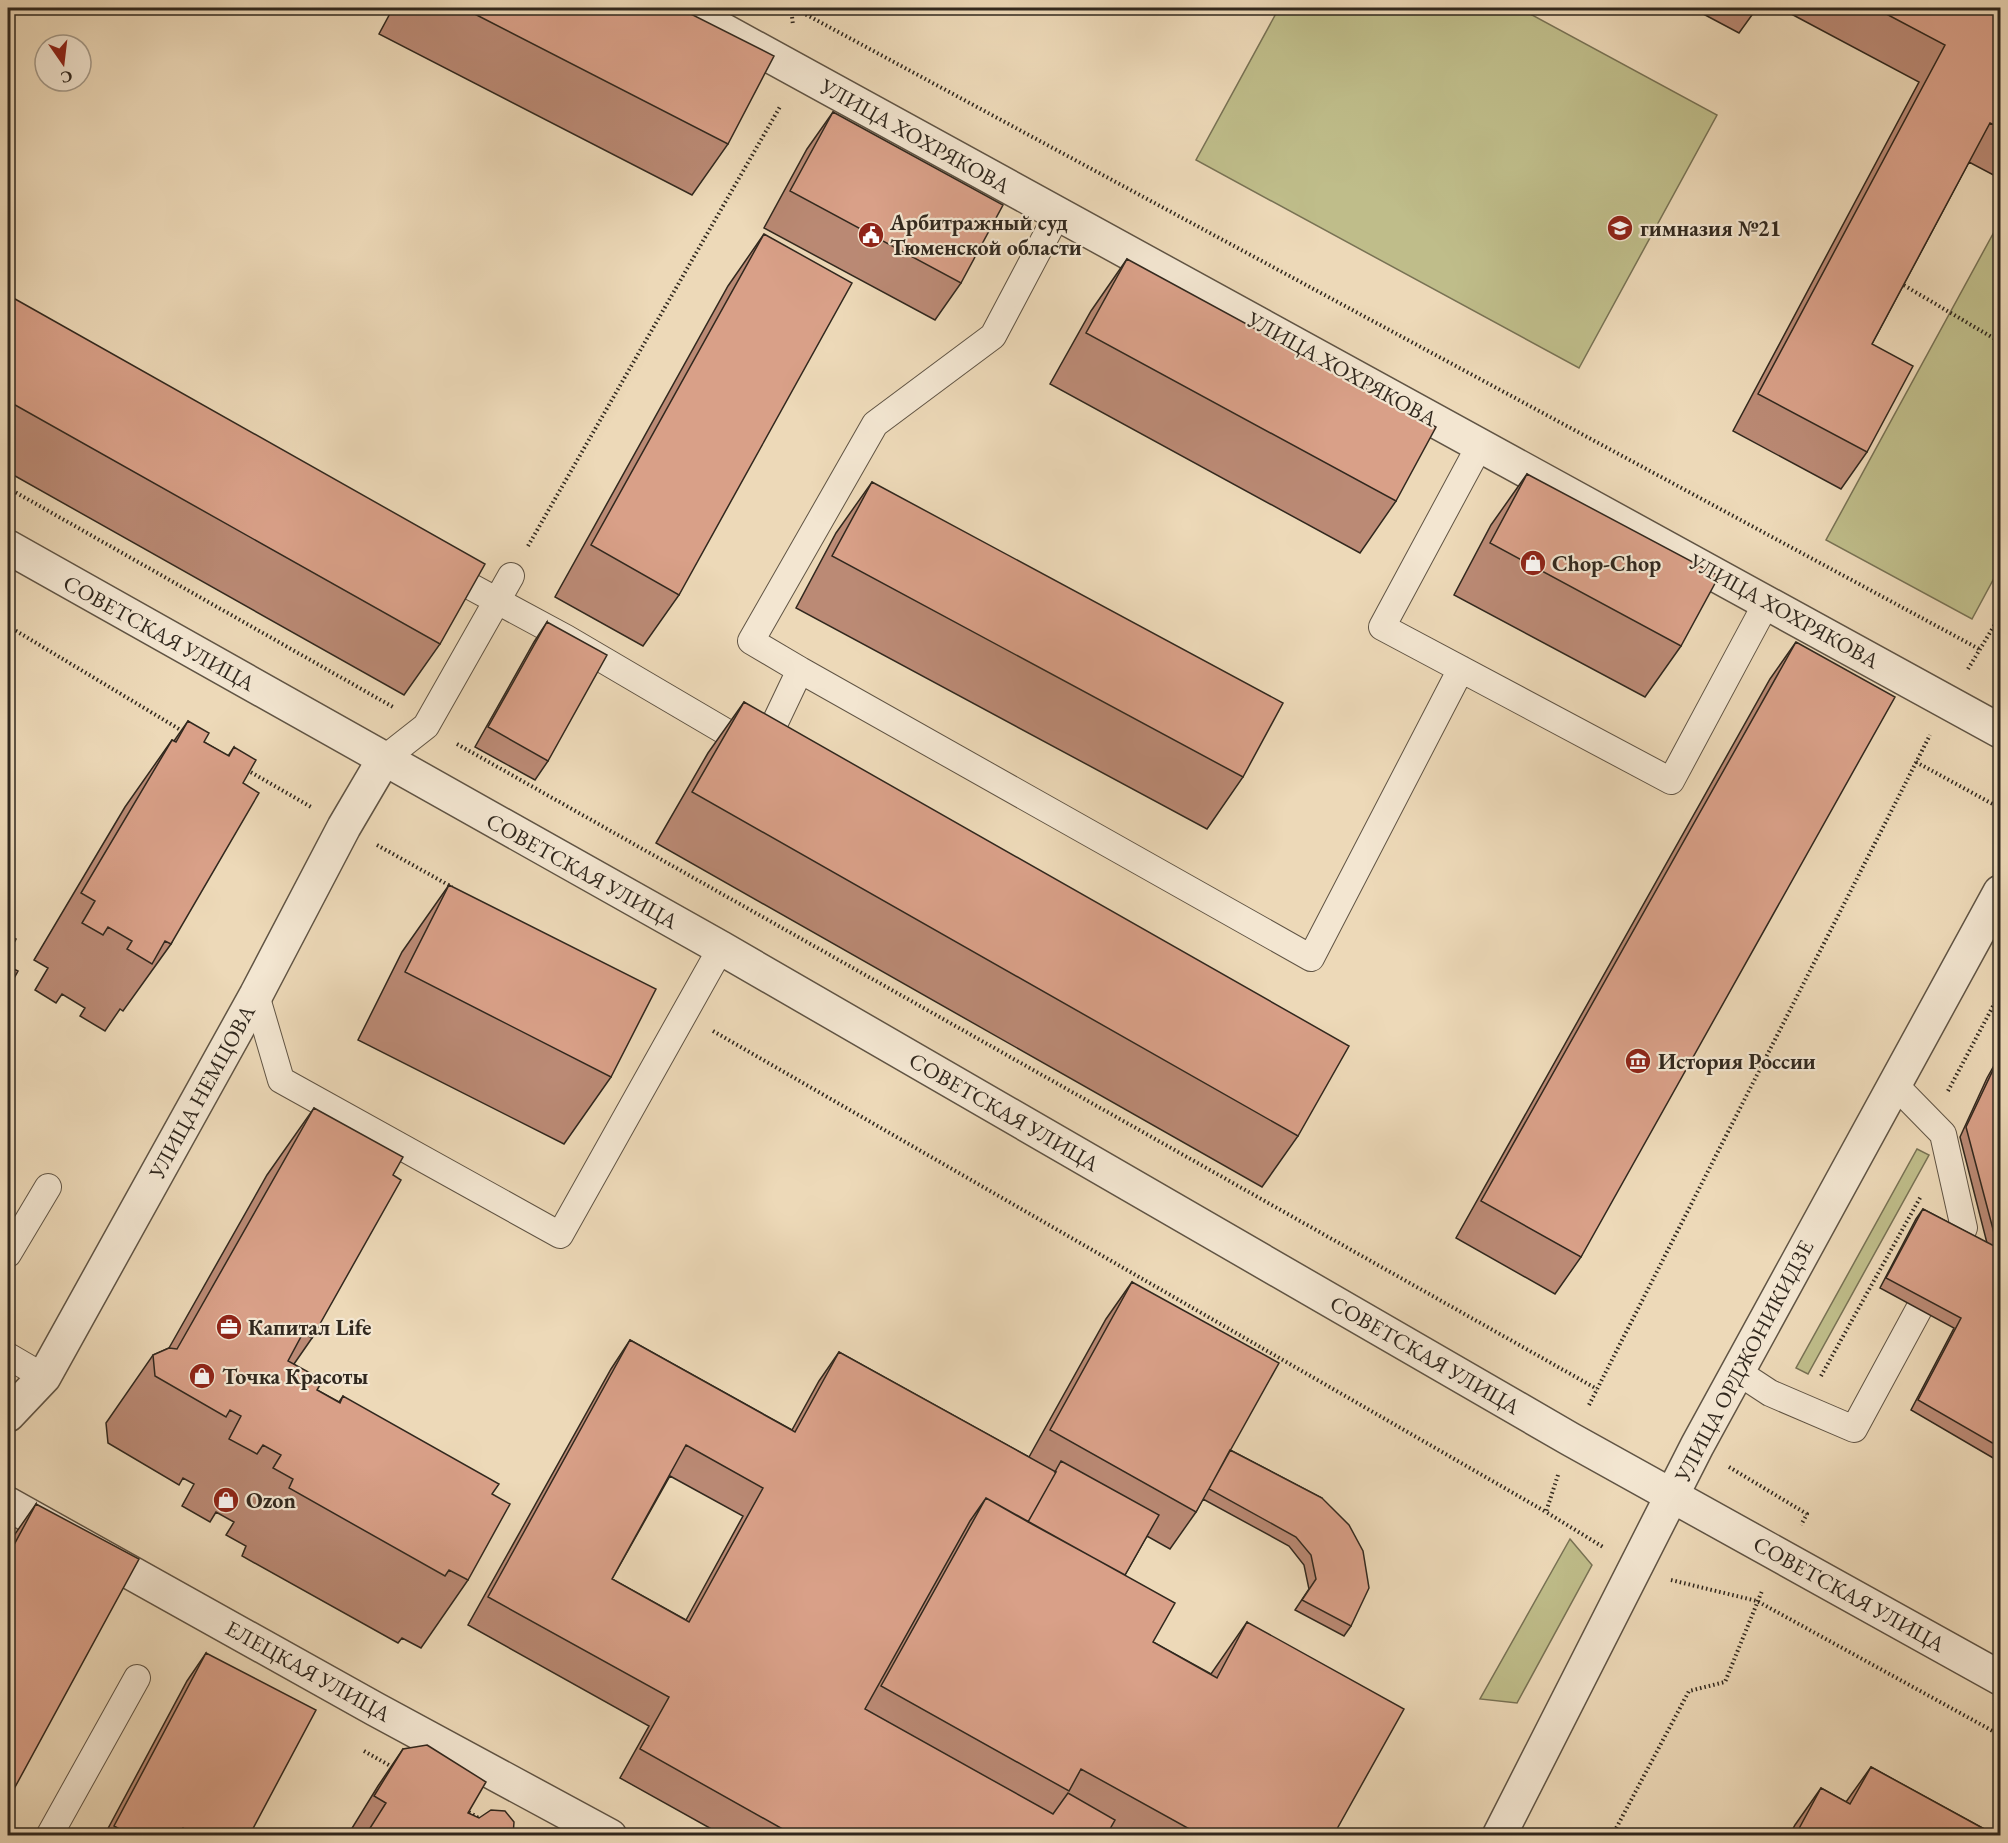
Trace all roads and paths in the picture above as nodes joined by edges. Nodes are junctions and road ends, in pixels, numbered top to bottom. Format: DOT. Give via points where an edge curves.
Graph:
graph roads {
  1 [pos="683,8"];
  2 [pos="792,8"];
  3 [pos="800,72"];
  4 [pos="1057,215"];
  5 [pos="1899,282"];
  6 [pos="2001,342"];
  7 [pos="1480,445"];
  8 [pos="8,488"];
  9 [pos="8,547"];
  10 [pos="423,561"];
  11 [pos="511,576"];
  12 [pos="497,601"];
  13 [pos="1767,602"];
  14 [pos="2001,616"];
  15 [pos="8,626"];
  16 [pos="1981,650"];
  17 [pos="1461,669"];
  18 [pos="800,670"];
  19 [pos="1948,700"];
  20 [pos="426,726"];
  21 [pos="2001,731"];
  22 [pos="191,736"];
  23 [pos="384,759"];
  24 [pos="1916,762"];
  25 [pos="242,766"];
  26 [pos="2001,808"];
  27 [pos="344,827"];
  28 [pos="458,890"];
  29 [pos="1996,910"];
  30 [pos="721,948"];
  31 [pos="256,995"];
  32 [pos="685,1015"];
  33 [pos="1895,1085"];
  34 [pos="48,1187"];
  35 [pos="1957,1241"];
  36 [pos="8,1254"];
  37 [pos="1919,1309"];
  38 [pos="8,1356"];
  39 [pos="1738,1372"];
  40 [pos="44,1377"];
  41 [pos="1597,1389"];
  42 [pos="8,1415"];
  43 [pos="1570,1439"];
  44 [pos="1672,1495"];
  45 [pos="8,1504"];
  46 [pos="1546,1512"];
  47 [pos="1637,1568"];
  48 [pos="137,1678"];
  49 [pos="2001,1678"];
  50 [pos="2001,1735"];
  51 [pos="49,1836"];
  52 [pos="610,1836"];
  53 [pos="1498,1836"];
  1 -- 3 [label="street, УЛИЦА ХОХРЯКОВА"];
  2 -- 3 [label="path"];
  2 -- 16 [label="path"];
  3 -- 4 [label="street, УЛИЦА ХОХРЯКОВА"];
  3 -- 11 [label="path"];
  4 -- 7 [label="street, УЛИЦА ХОХРЯКОВА"];
  4 -- 18 [label="lane" via="993,336 875,424 751,641"];
  5 -- 6 [label="path"];
  7 -- 13 [label="street, УЛИЦА ХОХРЯКОВА"];
  7 -- 17 [label="lane" via="1382,627"];
  8 -- 20 [label="path"];
  9 -- 23 [label="street, СОВЕТСКАЯ УЛИЦА"];
  10 -- 12 [label="lane"];
  11 -- 12 [label="lane"];
  12 -- 18 [label="lane" via="771,758"];
  12 -- 20 [label="lane"];
  13 -- 17 [label="lane" via="1671,781"];
  13 -- 19 [label="street, УЛИЦА ХОХРЯКОВА"];
  14 -- 16 [label="path"];
  15 -- 22 [label="path"];
  16 -- 19 [label="path"];
  17 -- 18 [label="lane" via="1311,958"];
  19 -- 21 [label="street, УЛИЦА ХОХРЯКОВА"];
  19 -- 24 [label="path"];
  20 -- 23 [label="lane"];
  20 -- 41 [label="path"];
  23 -- 27 [label="street, УЛИЦА НЕМЦОВА"];
  23 -- 30 [label="street, СОВЕТСКАЯ УЛИЦА"];
  24 -- 26 [label="path"];
  24 -- 41 [label="path"];
  25 -- 27 [label="path"];
  27 -- 28 [label="path"];
  27 -- 31 [label="street, УЛИЦА НЕМЦОВА"];
  29 -- 33 [label="street, УЛИЦА ОРДЖОНИКИДЗЕ"];
  30 -- 32 [label="lane"];
  30 -- 43 [label="street, СОВЕТСКАЯ УЛИЦА"];
  31 -- 32 [label="lane" via="281,1080 560,1235"];
  31 -- 40 [label="street, УЛИЦА НЕМЦОВА"];
  32 -- 46 [label="path"];
  33 -- 35 [label="lane" via="1943,1134 1964,1228"];
  33 -- 39 [label="street, УЛИЦА ОРДЖОНИКИДЗЕ"];
  34 -- 36 [label="lane"];
  37 -- 39 [label="lane" via="1854,1429 1770,1393"];
  38 -- 40 [label="lane"];
  39 -- 44 [label="street, УЛИЦА ОРДЖОНИКИДЗЕ"];
  40 -- 42 [label="street, УЛИЦА НЕМЦОВА"];
  41 -- 43 [label="path"];
  43 -- 44 [label="street, СОВЕТСКАЯ УЛИЦА"];
  43 -- 46 [label="path"];
  44 -- 47 [label="street, УЛИЦА ОРДЖОНИКИДЗЕ"];
  44 -- 49 [label="street, СОВЕТСКАЯ УЛИЦА"];
  45 -- 52 [label="street, ЕЛЕЦКАЯ УЛИЦА"];
  46 -- 47 [label="path"];
  47 -- 50 [label="path" via="1672,1581 1757,1601"];
  47 -- 53 [label="street, УЛИЦА ОРДЖОНИКИДЗЕ"];
  48 -- 51 [label="lane"];
}
